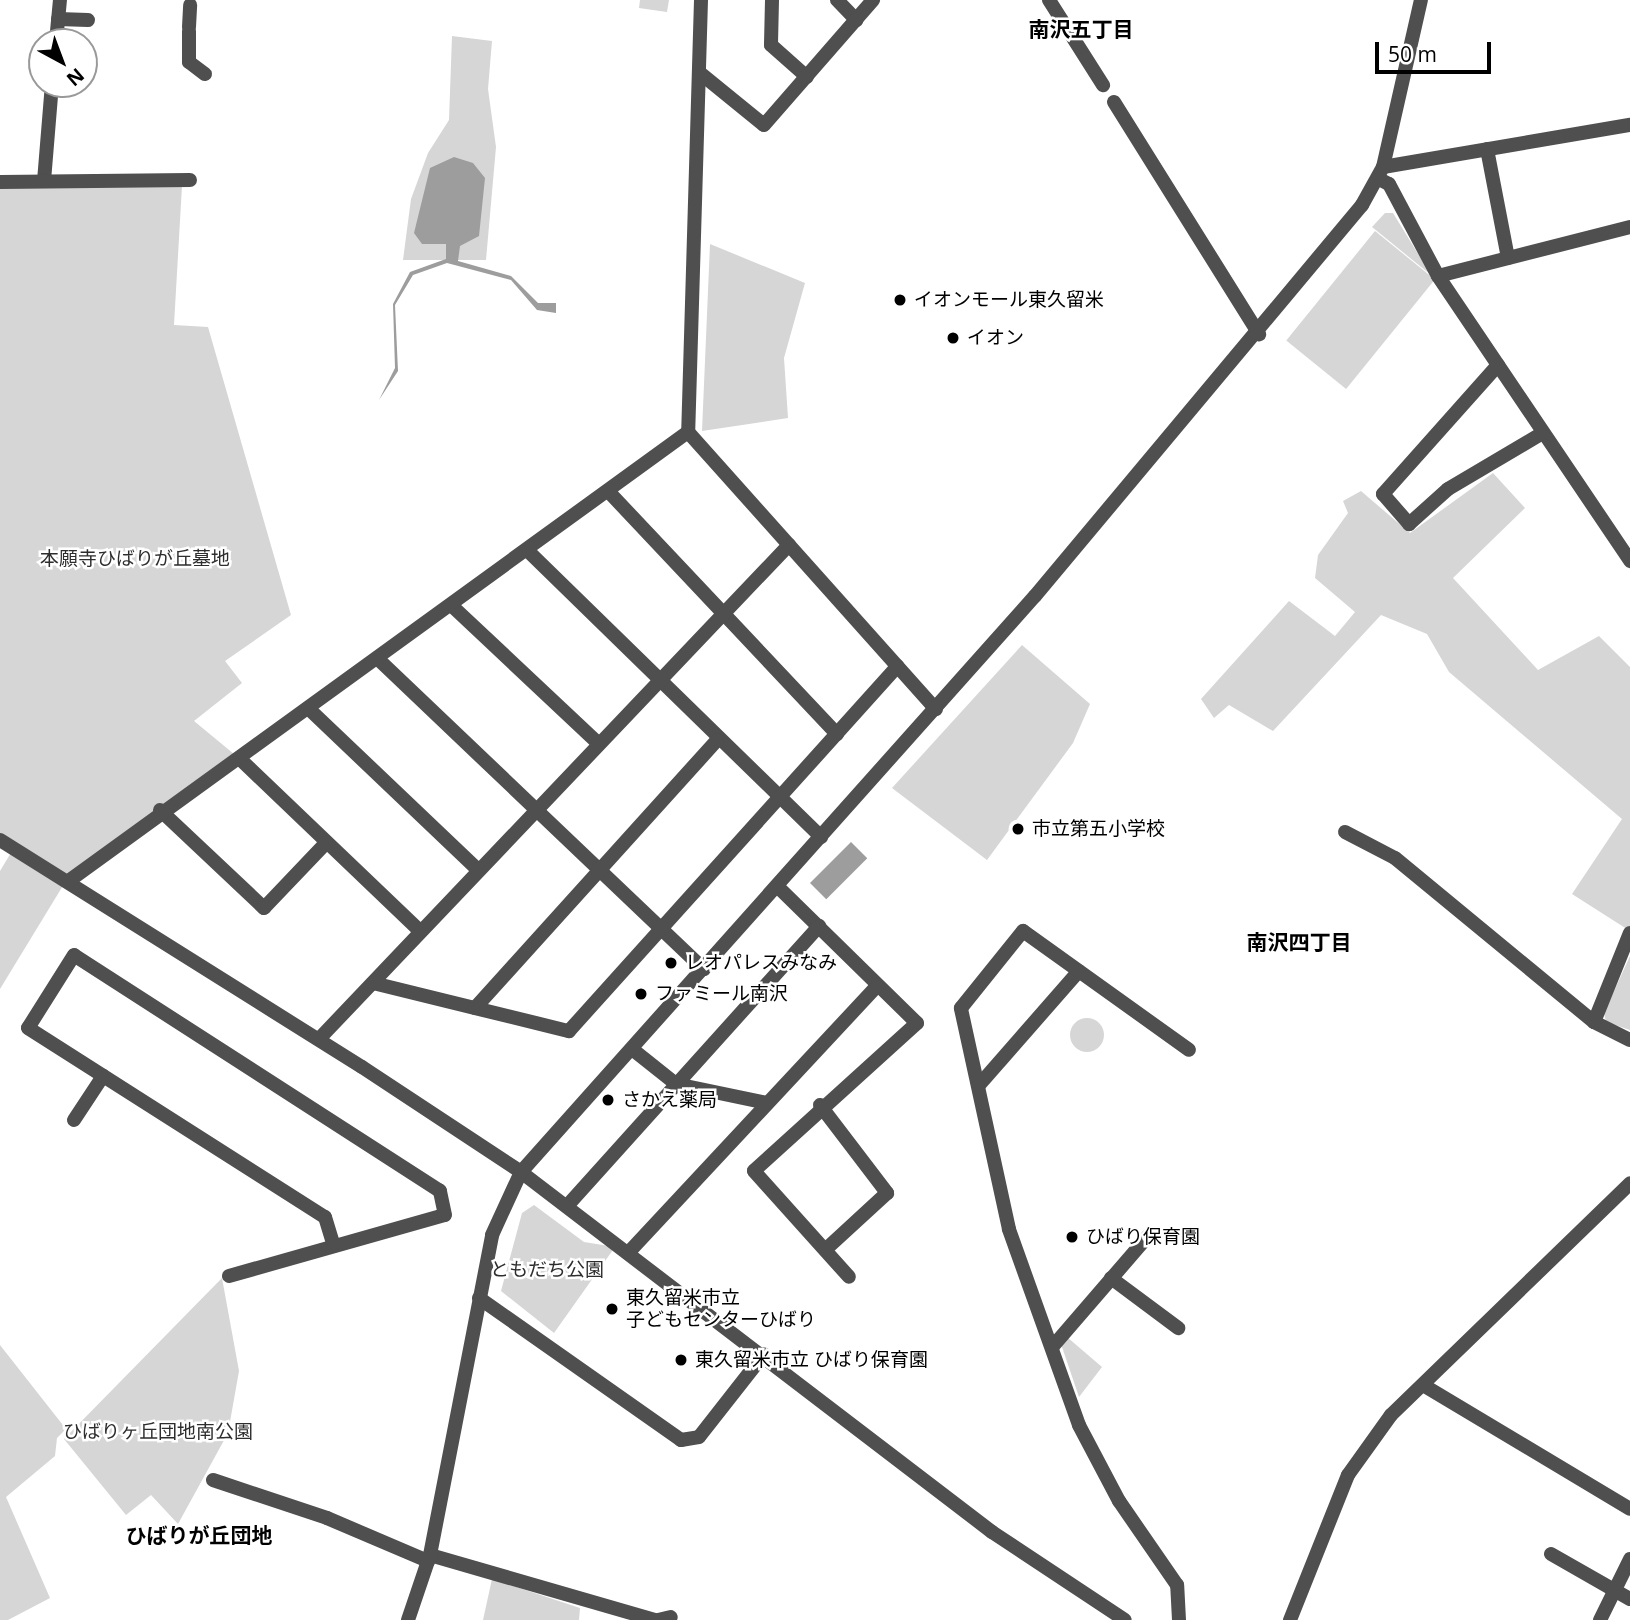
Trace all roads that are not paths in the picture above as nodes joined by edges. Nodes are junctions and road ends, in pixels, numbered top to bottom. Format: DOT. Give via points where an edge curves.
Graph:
graph roads {
  1 [pos="60,0"];
  2 [pos="701,0"];
  3 [pos="772,0"];
  4 [pos="837,0"];
  5 [pos="873,0"];
  6 [pos="1049,0"];
  7 [pos="1421,0"];
  8 [pos="190,5"];
  9 [pos="58,19"];
  10 [pos="88,20"];
  11 [pos="856,20"];
  12 [pos="57,28"];
  13 [pos="700,73"];
  14 [pos="205,74"];
  15 [pos="807,77"];
  16 [pos="1103,85"];
  17 [pos="51,98"];
  18 [pos="1114,102"];
  19 [pos="1630,125"];
  20 [pos="1488,149"];
  21 [pos="1381,173"];
  22 [pos="190,180"];
  23 [pos="44,181"];
  24 [pos="0,182"];
  25 [pos="1630,227"];
  26 [pos="1508,258"];
  27 [pos="1438,276"];
  28 [pos="1259,334"];
  29 [pos="1498,365"];
  30 [pos="688,432"];
  31 [pos="1541,434"];
  32 [pos="608,491"];
  33 [pos="789,545"];
  34 [pos="527,550"];
  35 [pos="1630,561"];
  36 [pos="451,605"];
  37 [pos="723,613"];
  38 [pos="378,659"];
  39 [pos="898,666"];
  40 [pos="657,682"];
  41 [pos="309,709"];
  42 [pos="936,709"];
  43 [pos="838,734"];
  44 [pos="717,740"];
  45 [pos="598,743"];
  46 [pos="240,759"];
  47 [pos="780,797"];
  48 [pos="160,810"];
  49 [pos="535,811"];
  50 [pos="1345,832"];
  51 [pos="821,837"];
  52 [pos="0,840"];
  53 [pos="326,843"];
  54 [pos="478,870"];
  55 [pos="599,870"];
  56 [pos="70,880"];
  57 [pos="777,886"];
  58 [pos="818,926"];
  59 [pos="662,929"];
  60 [pos="419,930"];
  61 [pos="1630,933"];
  62 [pos="704,969"];
  63 [pos="1079,971"];
  64 [pos="373,983"];
  65 [pos="877,986"];
  66 [pos="475,1008"];
  67 [pos="1594,1022"];
  68 [pos="319,1039"];
  69 [pos="1630,1040"];
  70 [pos="632,1049"];
  71 [pos="1189,1050"];
  72 [pos="103,1076"];
  73 [pos="676,1084"];
  74 [pos="980,1084"];
  75 [pos="767,1103"];
  76 [pos="820,1105"];
  77 [pos="74,1120"];
  78 [pos="521,1172"];
  79 [pos="1630,1183"];
  80 [pos="567,1206"];
  81 [pos="1149,1235"];
  82 [pos="334,1246"];
  83 [pos="825,1250"];
  84 [pos="629,1252"];
  85 [pos="229,1276"];
  86 [pos="849,1277"];
  87 [pos="1111,1278"];
  88 [pos="479,1298"];
  89 [pos="1178,1328"];
  90 [pos="1054,1345"];
  91 [pos="764,1354"];
  92 [pos="1423,1385"];
  93 [pos="213,1480"];
  94 [pos="1630,1509"];
  95 [pos="1551,1554"];
  96 [pos="429,1558"];
  97 [pos="1630,1559"];
  98 [pos="1614,1591"];
  99 [pos="1630,1599"];
  100 [pos="661,1619"];
  101 [pos="408,1620"];
  102 [pos="1125,1620"];
  103 [pos="1179,1620"];
  104 [pos="1290,1620"];
  105 [pos="1600,1620"];
  1 -- 9 [label="street"];
  2 -- 13 [label="street"];
  3 -- 15 [label="street" via="771,45"];
  4 -- 11 [label="street"];
  5 -- 11 [label="street"];
  6 -- 16 [label="street"];
  7 -- 21 [label="street"];
  8 -- 14 [label="street" via="189,62"];
  9 -- 10 [label="street"];
  9 -- 12 [label="street"];
  11 -- 15 [label="street"];
  13 -- 15 [label="street" via="764,125"];
  13 -- 30 [label="street"];
  17 -- 23 [label="street"];
  18 -- 28 [label="street"];
  19 -- 20 [label="street"];
  20 -- 21 [label="street"];
  20 -- 26 [label="street"];
  21 -- 27 [label="street"];
  21 -- 28 [label="street"];
  22 -- 23 [label="street"];
  23 -- 24 [label="street"];
  25 -- 26 [label="street"];
  26 -- 27 [label="street"];
  27 -- 29 [label="street"];
  28 -- 42 [label="street"];
  29 -- 31 [label="street"];
  29 -- 31 [label="street" via="1383,494 1409,524 1448,489"];
  30 -- 32 [label="street"];
  30 -- 33 [label="street"];
  31 -- 35 [label="street"];
  32 -- 34 [label="street"];
  32 -- 37 [label="street"];
  33 -- 37 [label="street"];
  33 -- 39 [label="street"];
  34 -- 36 [label="street"];
  34 -- 40 [label="street"];
  36 -- 38 [label="street"];
  36 -- 45 [label="street"];
  37 -- 40 [label="street"];
  37 -- 43 [label="street"];
  38 -- 41 [label="street"];
  38 -- 49 [label="street"];
  39 -- 42 [label="street"];
  39 -- 43 [label="street"];
  40 -- 44 [label="street"];
  40 -- 45 [label="street"];
  41 -- 46 [label="street"];
  41 -- 54 [label="street"];
  42 -- 51 [label="street"];
  43 -- 47 [label="street"];
  44 -- 47 [label="street"];
  44 -- 55 [label="street"];
  45 -- 49 [label="street"];
  46 -- 48 [label="street"];
  46 -- 53 [label="street"];
  47 -- 51 [label="street"];
  47 -- 59 [label="street"];
  48 -- 53 [label="street" via="264,908"];
  48 -- 56 [label="street"];
  49 -- 54 [label="street"];
  49 -- 55 [label="street"];
  50 -- 67 [label="street" via="1395,858"];
  51 -- 57 [label="street"];
  52 -- 56 [label="street"];
  53 -- 60 [label="street"];
  54 -- 60 [label="street"];
  55 -- 59 [label="street"];
  55 -- 66 [label="street"];
  56 -- 68 [label="street"];
  57 -- 58 [label="street"];
  57 -- 62 [label="street"];
  58 -- 65 [label="street"];
  58 -- 73 [label="street"];
  59 -- 62 [label="street"];
  59 -- 66 [label="street" via="569,1031"];
  60 -- 64 [label="street"];
  61 -- 67 [label="street"];
  62 -- 70 [label="street"];
  63 -- 71 [label="street"];
  63 -- 74 [label="street"];
  63 -- 74 [label="street" via="1023,930 961,1008"];
  64 -- 66 [label="street"];
  64 -- 68 [label="street"];
  65 -- 75 [label="street"];
  65 -- 76 [label="street" via="917,1023 912,1033"];
  67 -- 69 [label="street"];
  68 -- 78 [label="street"];
  70 -- 73 [label="street"];
  70 -- 78 [label="street"];
  72 -- 77 [label="street"];
  72 -- 82 [label="street" via="325,1217"];
  72 -- 82 [label="street" via="28,1028 74,955 440,1191 445,1215"];
  73 -- 75 [label="street"];
  73 -- 80 [label="street"];
  74 -- 90 [label="street" via="1009,1229"];
  75 -- 84 [label="street"];
  76 -- 83 [label="street" via="887,1193"];
  76 -- 83 [label="street" via="754,1171"];
  78 -- 80 [label="street"];
  78 -- 88 [label="street" via="497,1221"];
  79 -- 92 [label="street"];
  80 -- 84 [label="street"];
  81 -- 87 [label="street"];
  82 -- 85 [label="street"];
  83 -- 86 [label="street"];
  84 -- 91 [label="street"];
  87 -- 89 [label="street"];
  87 -- 90 [label="street"];
  88 -- 91 [label="street" via="503,1309 681,1440 699,1437"];
  88 -- 96 [label="street"];
  90 -- 103 [label="street" via="1087,1443 1177,1585"];
  91 -- 102 [label="street" via="1002,1539"];
  92 -- 94 [label="street"];
  92 -- 104 [label="street" via="1391,1415 1349,1475"];
  93 -- 96 [label="street"];
  95 -- 98 [label="street"];
  96 -- 100 [label="street"];
  96 -- 101 [label="street"];
  97 -- 98 [label="street"];
  98 -- 99 [label="street"];
  98 -- 105 [label="street"];
}
